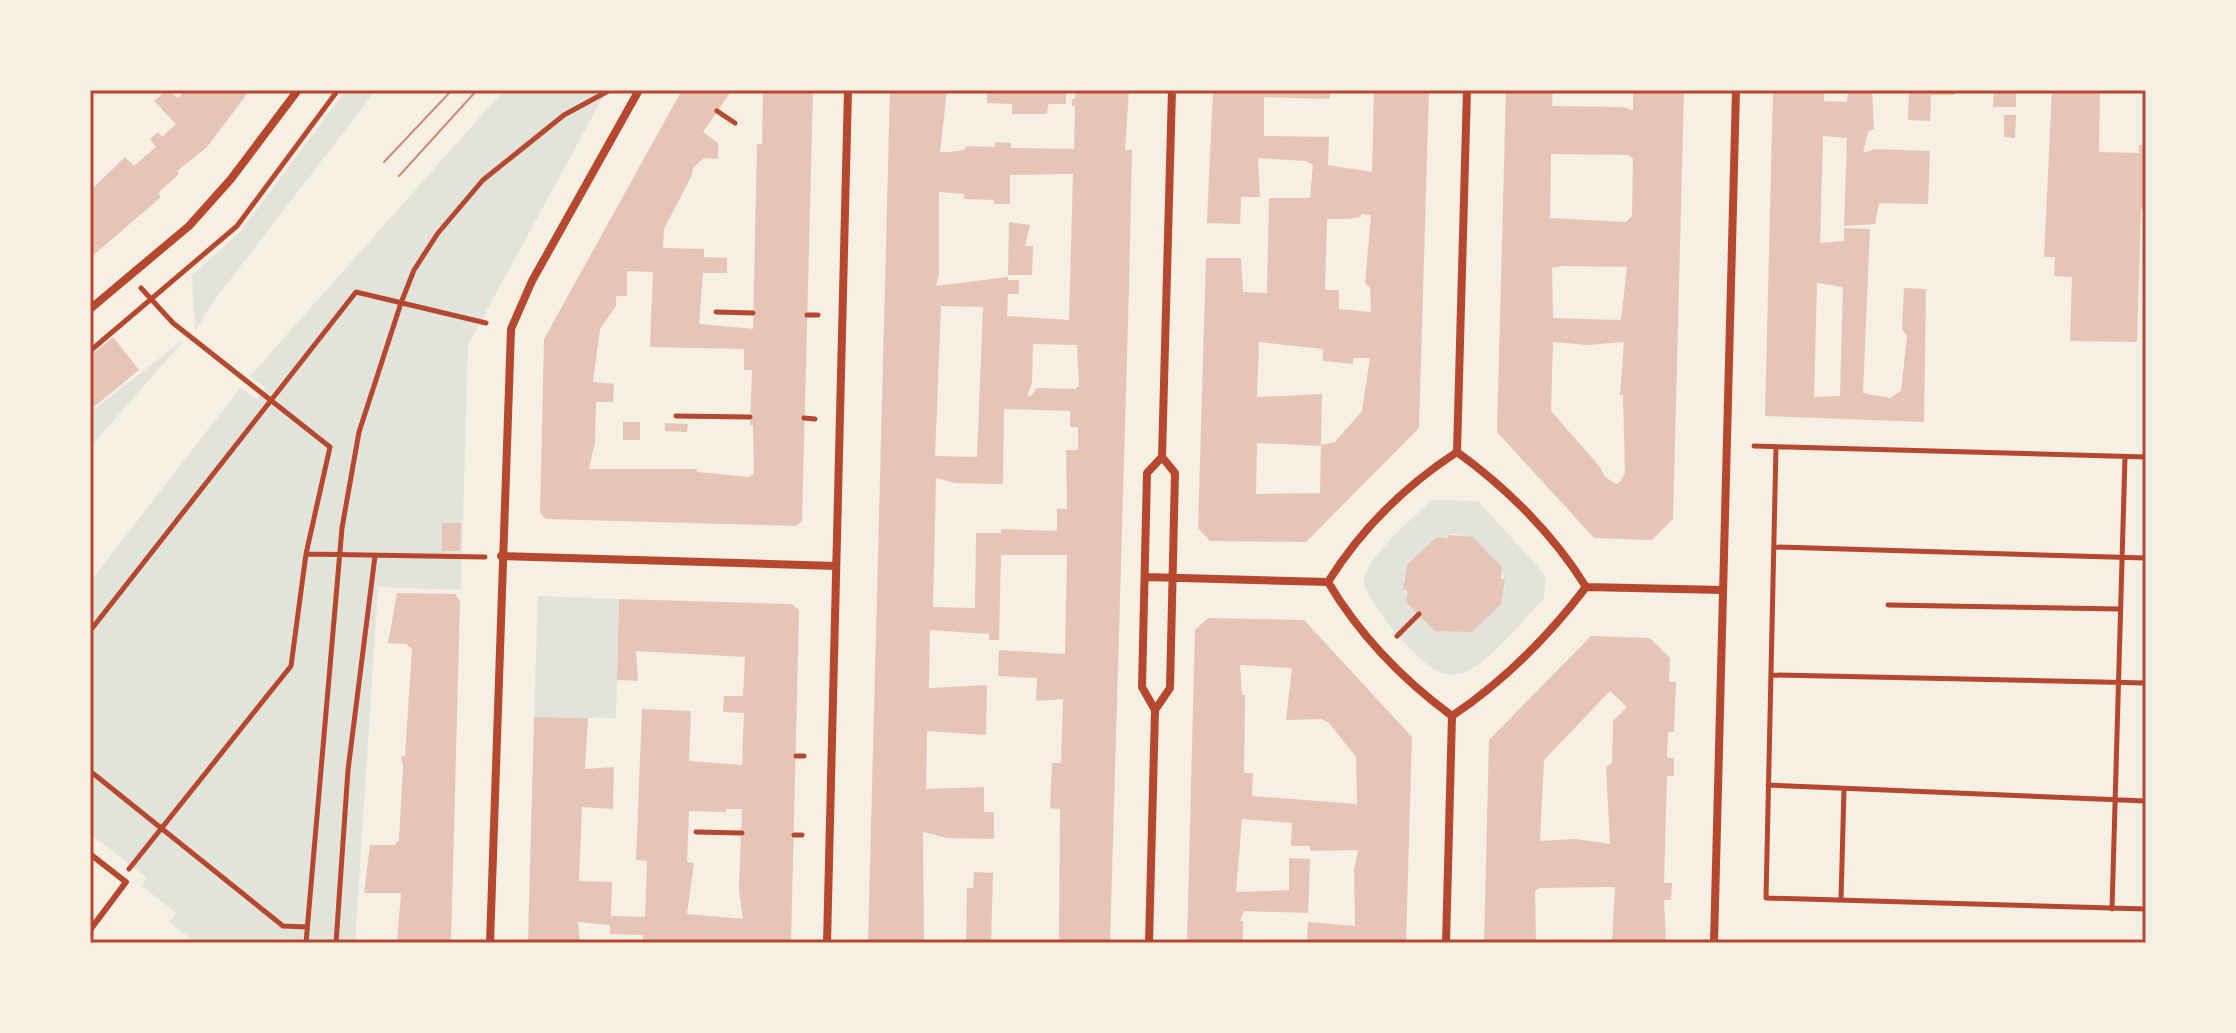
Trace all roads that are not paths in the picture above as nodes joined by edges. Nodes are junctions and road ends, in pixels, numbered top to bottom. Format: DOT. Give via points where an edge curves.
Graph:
graph roads {
  1 [pos="298,90"];
  2 [pos="639,90"];
  3 [pos="848,90"];
  4 [pos="1172,90"];
  5 [pos="1467,90"];
  6 [pos="1736,90"];
  7 [pos="90,309"];
  8 [pos="1457,452"];
  9 [pos="1162,457"];
  10 [pos="501,556"];
  11 [pos="836,566"];
  12 [pos="1145,577"];
  13 [pos="1173,578"];
  14 [pos="1328,582"];
  15 [pos="1586,587"];
  16 [pos="1723,590"];
  17 [pos="1155,710"];
  18 [pos="1452,716"];
  19 [pos="90,854"];
  20 [pos="90,930"];
  21 [pos="490,943"];
  22 [pos="827,943"];
  23 [pos="1149,943"];
  24 [pos="1446,943"];
  25 [pos="1714,943"];
  1 -- 7 [label="street" via="189,226"];
  2 -- 10 [label="street" via="532,281 511,329"];
  3 -- 11 [label="street"];
  4 -- 9 [label="street"];
  5 -- 8 [label="street"];
  6 -- 16 [label="street"];
  8 -- 14 [label="street" via="1418,478 1350,545"];
  8 -- 15 [label="street" via="1494,479 1570,562"];
  9 -- 12 [label="street" via="1147,473"];
  9 -- 13 [label="street" via="1175,473"];
  10 -- 11 [label="street"];
  10 -- 21 [label="street"];
  11 -- 22 [label="street"];
  12 -- 13 [label="street"];
  12 -- 17 [label="street" via="1142,687"];
  13 -- 14 [label="street"];
  13 -- 17 [label="street" via="1170,688"];
  14 -- 18 [label="street" via="1350,620 1411,686"];
  15 -- 16 [label="street"];
  15 -- 18 [label="street" via="1492,689"];
  16 -- 25 [label="street"];
  17 -- 23 [label="street"];
  18 -- 24 [label="street"];
  19 -- 20 [label="lane" via="126,882"];
}
